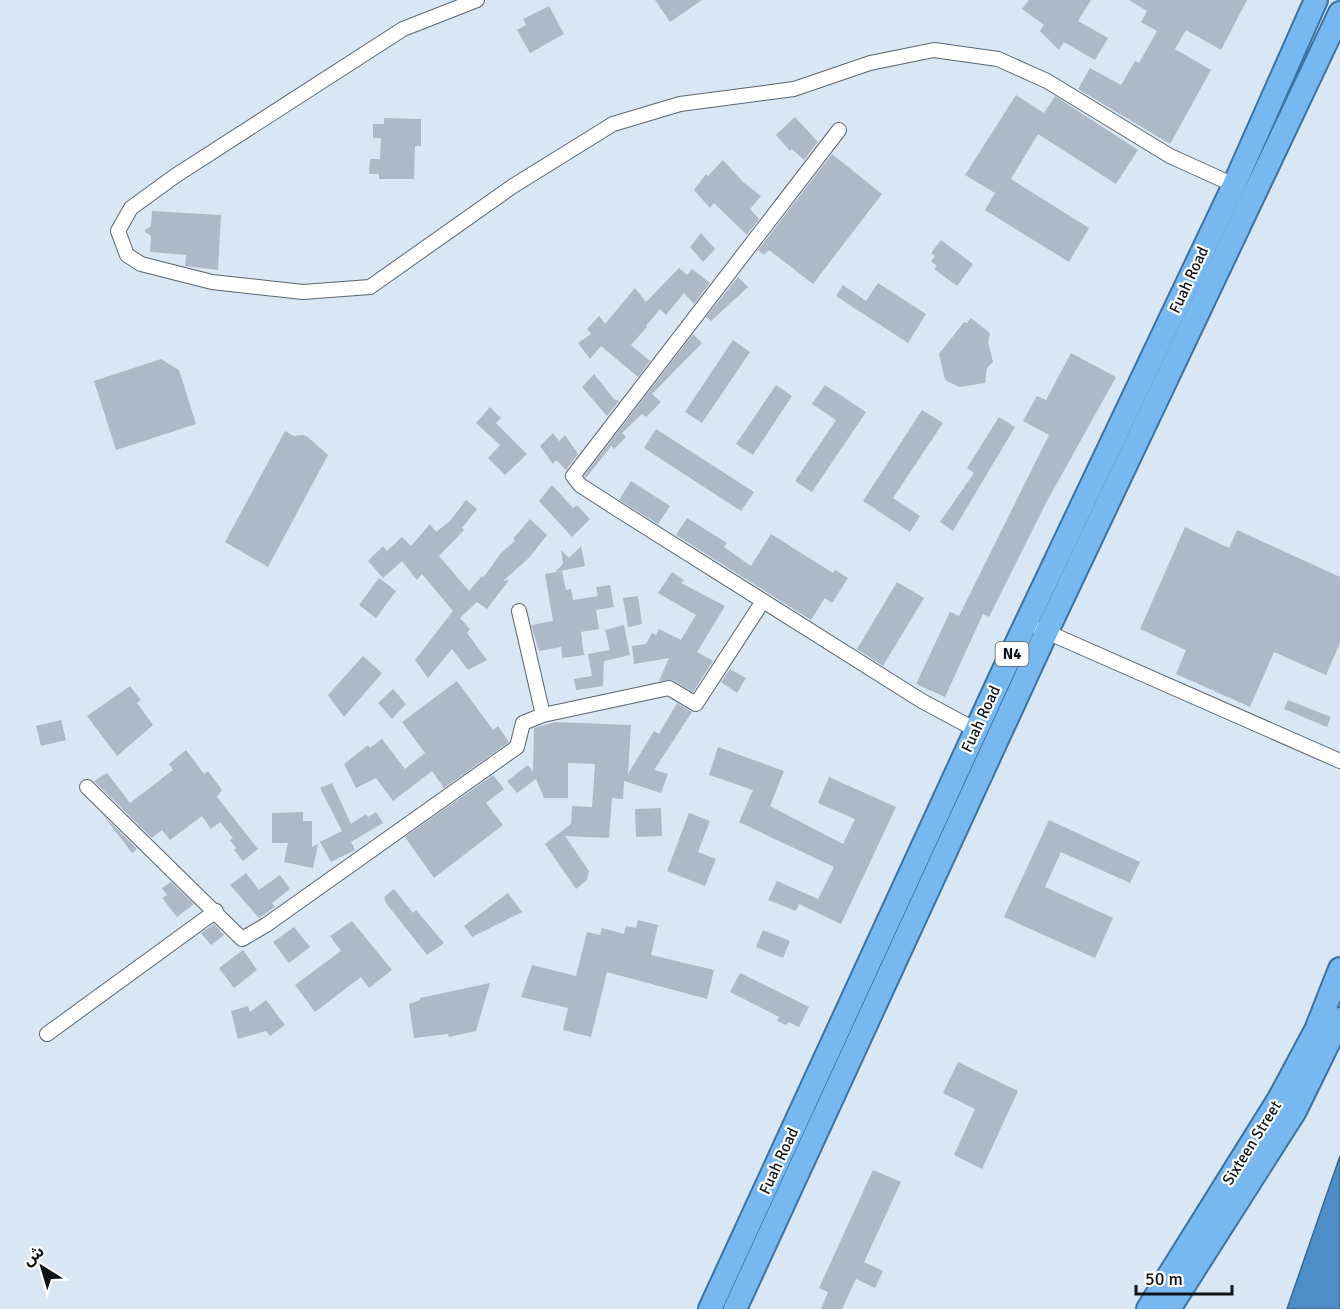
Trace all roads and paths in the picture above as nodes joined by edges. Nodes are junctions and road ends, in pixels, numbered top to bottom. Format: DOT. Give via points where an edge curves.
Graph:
graph roads {
  1 [pos="477,0"];
  2 [pos="1316,0"];
  3 [pos="1340,13"];
  4 [pos="839,130"];
  5 [pos="1234,185"];
  6 [pos="763,601"];
  7 [pos="519,611"];
  8 [pos="1037,627"];
  9 [pos="543,715"];
  10 [pos="976,730"];
  11 [pos="1340,761"];
  12 [pos="87,787"];
  13 [pos="216,911"];
  14 [pos="1340,969"];
  15 [pos="1340,1019"];
  16 [pos="47,1034"];
  17 [pos="710,1309"];
  18 [pos="735,1309"];
  19 [pos="1148,1309"];
  20 [pos="1168,1309"];
  1 -- 5 [label="street" via="403,29 131,208 118,231 127,255 141,264 212,282 303,291 370,287 513,186 613,124 680,104 794,89 870,63 934,50 998,59 1047,81 1170,156"];
  2 -- 5 [label="highway, Fuah Road / N4"];
  3 -- 8 [label="highway, Fuah Road / N4"];
  4 -- 6 [label="street" via="573,476 580,485"];
  5 -- 8 [label="highway, Fuah Road / N4"];
  6 -- 9 [label="street" via="696,704 669,688"];
  6 -- 10 [label="street" via="922,701"];
  7 -- 9 [label="street"];
  8 -- 10 [label="highway, Fuah Road / N4"];
  8 -- 11 [label="street"];
  8 -- 18 [label="highway, Fuah Road / N4"];
  9 -- 13 [label="street" via="523,723 517,747 266,925 242,939"];
  10 -- 17 [label="highway, Fuah Road / N4"];
  12 -- 13 [label="street"];
  13 -- 16 [label="street"];
  14 -- 19 [label="highway, Sixteen Street" via="1316,1030 1279,1099"];
  15 -- 20 [label="highway, Sixteen Street" via="1295,1112"];
}
